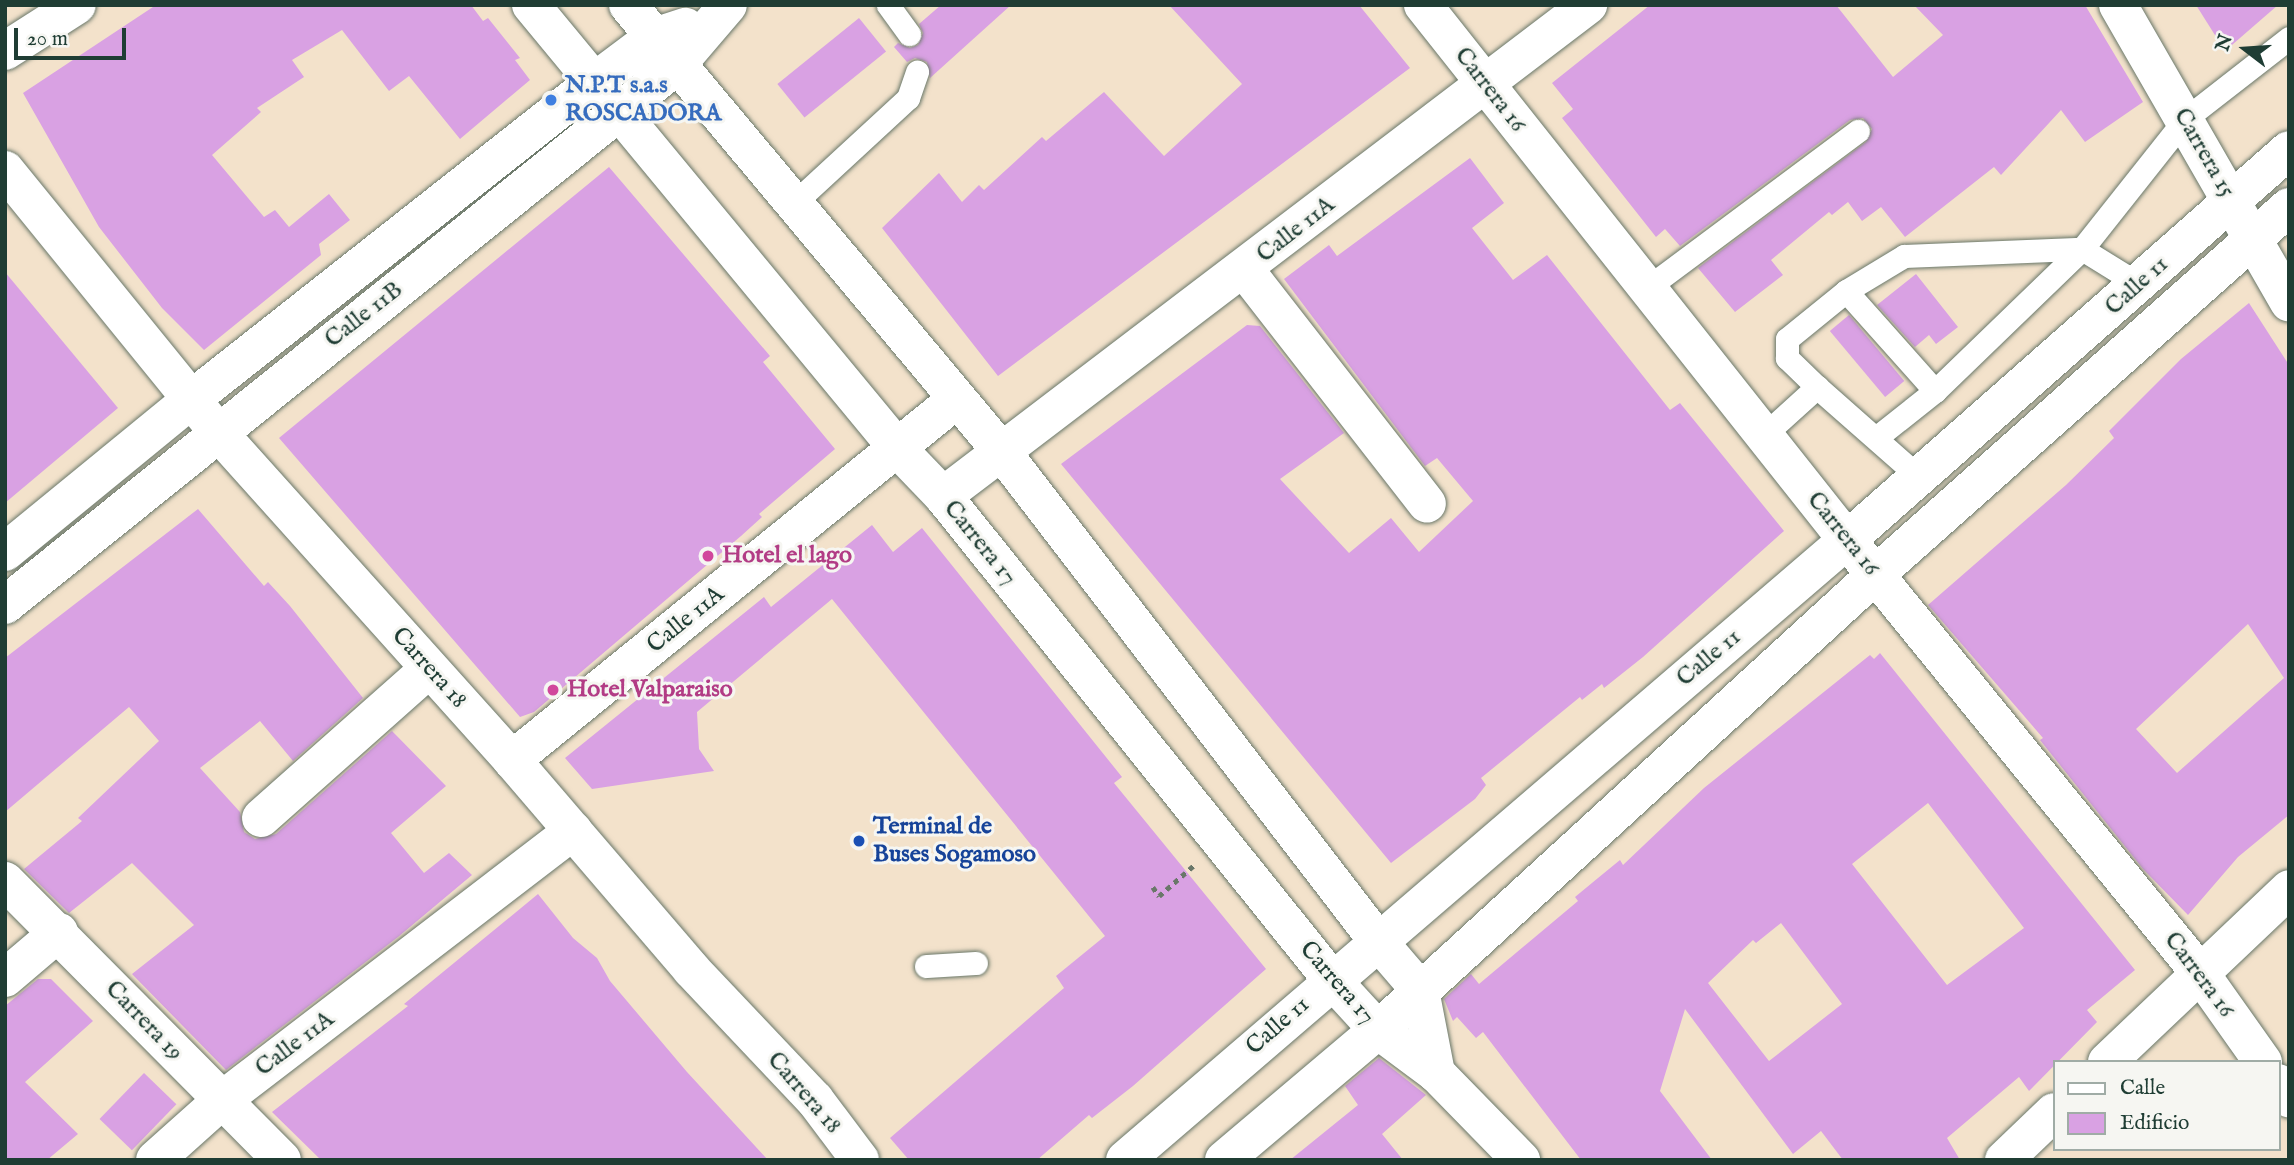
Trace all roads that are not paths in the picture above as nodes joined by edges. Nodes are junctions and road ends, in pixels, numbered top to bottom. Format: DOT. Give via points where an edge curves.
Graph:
graph roads {
  1 [pos="77,5"];
  2 [pos="531,5"];
  3 [pos="628,5"];
  4 [pos="888,5"];
  5 [pos="1423,5"];
  6 [pos="1588,5"];
  7 [pos="2130,9"];
  8 [pos="721,11"];
  9 [pos="909,34"];
  10 [pos="2289,38"];
  11 [pos="5,51"];
  12 [pos="665,52"];
  13 [pos="917,72"];
  14 [pos="594,82"];
  15 [pos="1485,84"];
  16 [pos="618,112"];
  17 [pos="2185,119"];
  18 [pos="1858,131"];
  19 [pos="2289,150"];
  20 [pos="5,170"];
  21 [pos="2232,201"];
  22 [pos="792,205"];
  23 [pos="2289,207"];
  24 [pos="2251,240"];
  25 [pos="2082,249"];
  26 [pos="1245,270"];
  27 [pos="2140,285"];
  28 [pos="1647,288"];
  29 [pos="1846,292"];
  30 [pos="2289,302"];
  31 [pos="1817,387"];
  32 [pos="1935,391"];
  33 [pos="193,398"];
  34 [pos="957,399"];
  35 [pos="217,431"];
  36 [pos="1764,435"];
  37 [pos="1877,437"];
  38 [pos="898,449"];
  39 [pos="1002,452"];
  40 [pos="1919,478"];
  41 [pos="943,496"];
  42 [pos="1427,504"];
  43 [pos="1847,540"];
  44 [pos="5,552"];
  45 [pos="1875,575"];
  46 [pos="5,605"];
  47 [pos="429,669"];
  48 [pos="512,760"];
  49 [pos="261,818"];
  50 [pos="573,831"];
  51 [pos="5,881"];
  52 [pos="2289,889"];
  53 [pos="60,932"];
  54 [pos="1377,940"];
  55 [pos="976,963"];
  56 [pos="926,966"];
  57 [pos="2200,973"];
  58 [pos="5,978"];
  59 [pos="1332,980"];
  60 [pos="1420,990"];
  61 [pos="1378,1030"];
  62 [pos="2109,1060"];
  63 [pos="2262,1060"];
  64 [pos="1436,1073"];
  65 [pos="220,1101"];
  66 [pos="2052,1114"];
  67 [pos="155,1160"];
  68 [pos="282,1160"];
  69 [pos="860,1160"];
  70 [pos="1125,1160"];
  71 [pos="1224,1160"];
  72 [pos="1521,1160"];
  73 [pos="2004,1160"];
  1 -- 11 [label="street"];
  2 -- 14 [label="street, Carrera 17"];
  3 -- 12 [label="street"];
  4 -- 9 [label="lane"];
  5 -- 15 [label="street, Carrera 16"];
  6 -- 15 [label="street, Calle 11A"];
  7 -- 17 [label="street, Carrera 15"];
  8 -- 12 [label="street, Calle 11B"];
  10 -- 17 [label="lane"];
  12 -- 14 [label="street, Calle 11B"];
  12 -- 16 [label="street, Calle 11B"];
  12 -- 22 [label="street"];
  13 -- 22 [label="lane" via="908,98"];
  14 -- 16 [label="street, Carrera 17"];
  14 -- 33 [label="street, Calle 11B"];
  15 -- 26 [label="street, Calle 11A"];
  15 -- 28 [label="street, Carrera 16"];
  16 -- 35 [label="street, Calle 11B"];
  16 -- 38 [label="street, Carrera 17"];
  17 -- 21 [label="street, Carrera 15"];
  17 -- 25 [label="lane"];
  18 -- 28 [label="lane"];
  19 -- 21 [label="street, Calle 11"];
  20 -- 33 [label="street, Carrera 18"];
  21 -- 24 [label="street, Carrera 15"];
  21 -- 27 [label="street, Calle 11"];
  22 -- 34 [label="street"];
  23 -- 24 [label="street, Calle 11"];
  24 -- 30 [label="street, Carrera 15"];
  24 -- 45 [label="street, Calle 11"];
  25 -- 27 [label="lane"];
  25 -- 29 [label="lane" via="1903,256"];
  25 -- 32 [label="lane"];
  26 -- 39 [label="street, Calle 11A"];
  26 -- 42 [label="street"];
  27 -- 40 [label="street, Calle 11"];
  28 -- 36 [label="street, Carrera 16"];
  29 -- 31 [label="lane" via="1787,339 1787,358"];
  29 -- 32 [label="lane"];
  31 -- 36 [label="lane"];
  31 -- 37 [label="lane"];
  32 -- 37 [label="lane"];
  33 -- 35 [label="street, Carrera 18"];
  33 -- 44 [label="street, Calle 11B"];
  34 -- 38 [label="street, Calle 11A"];
  34 -- 39 [label="street"];
  35 -- 46 [label="street, Calle 11B"];
  35 -- 47 [label="street, Carrera 18"];
  36 -- 43 [label="street, Carrera 16"];
  37 -- 40 [label="lane"];
  38 -- 41 [label="street, Carrera 17"];
  38 -- 48 [label="street, Calle 11A"];
  39 -- 41 [label="street, Calle 11A"];
  39 -- 54 [label="street"];
  40 -- 43 [label="street, Calle 11"];
  41 -- 59 [label="street, Carrera 17"];
  43 -- 45 [label="street, Carrera 16"];
  43 -- 54 [label="street, Calle 11"];
  45 -- 57 [label="street, Carrera 16"];
  45 -- 60 [label="street, Calle 11"];
  47 -- 48 [label="street, Carrera 18"];
  47 -- 49 [label="street"];
  48 -- 50 [label="street, Carrera 18"];
  50 -- 65 [label="street, Calle 11A"];
  50 -- 69 [label="street, Carrera 18" via="691,969 815,1100"];
  51 -- 53 [label="street, Carrera 19"];
  52 -- 57 [label="street"];
  53 -- 58 [label="street"];
  53 -- 65 [label="street, Carrera 19"];
  54 -- 59 [label="street, Calle 11"];
  54 -- 60 [label="street"];
  55 -- 56 [label="lane"];
  57 -- 62 [label="street"];
  57 -- 63 [label="street, Carrera 16"];
  59 -- 61 [label="street, Carrera 17"];
  59 -- 70 [label="street, Calle 11"];
  60 -- 61 [label="street, Calle 11"];
  60 -- 64 [label="street"];
  61 -- 64 [label="street, Carrera 17"];
  61 -- 71 [label="street, Calle 11"];
  64 -- 72 [label="street, Carrera 17"];
  65 -- 67 [label="street, Calle 11A"];
  65 -- 68 [label="street, Carrera 19"];
  66 -- 73 [label="street"];
}
